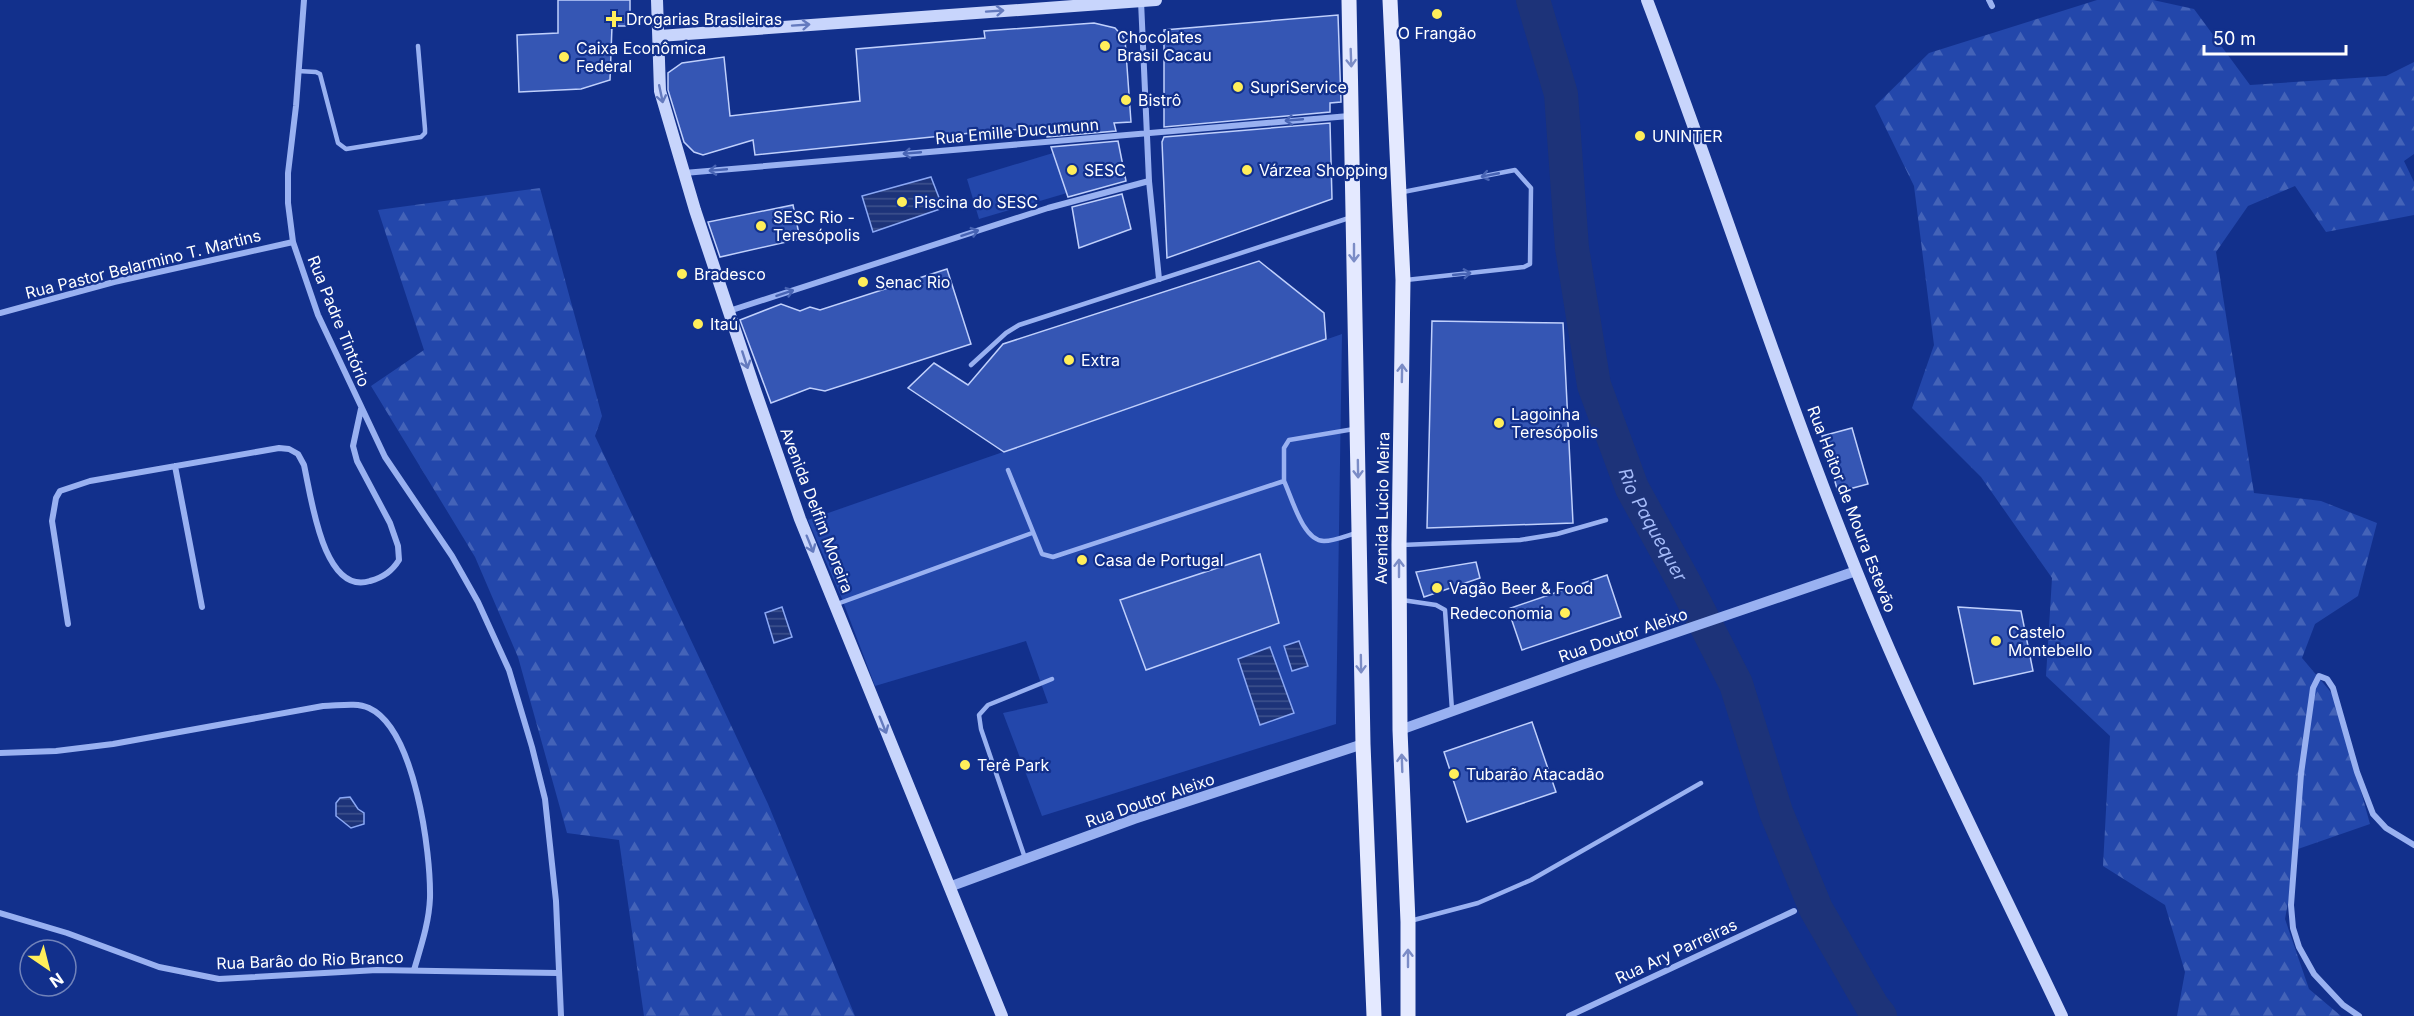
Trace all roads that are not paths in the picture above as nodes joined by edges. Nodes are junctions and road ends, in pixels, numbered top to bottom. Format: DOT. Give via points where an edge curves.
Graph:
graph roads {
  1 [pos="304,0"];
  2 [pos="657,0"];
  3 [pos="1141,0"];
  4 [pos="1156,0"];
  5 [pos="1349,0"];
  6 [pos="1390,0"];
  7 [pos="1647,0"];
  8 [pos="659,36"];
  9 [pos="418,46"];
  10 [pos="298,71"];
  11 [pos="1353,116"];
  12 [pos="1146,133"];
  13 [pos="684,173"];
  14 [pos="1149,181"];
  15 [pos="1401,192"];
  16 [pos="1354,216"];
  17 [pos="293,242"];
  18 [pos="1159,279"];
  19 [pos="1403,280"];
  20 [pos="729,311"];
  21 [pos="0,313"];
  22 [pos="970,365"];
  23 [pos="361,409"];
  24 [pos="1357,428"];
  25 [pos="175,466"];
  26 [pos="1008,470"];
  27 [pos="1284,481"];
  28 [pos="1606,520"];
  29 [pos="1032,533"];
  30 [pos="1359,533"];
  31 [pos="1399,545"];
  32 [pos="1856,571"];
  33 [pos="1399,599"];
  34 [pos="834,605"];
  35 [pos="202,607"];
  36 [pos="68,624"];
  37 [pos="1052,679"];
  38 [pos="1452,710"];
  39 [pos="1400,730"];
  40 [pos="1363,744"];
  41 [pos="0,753"];
  42 [pos="1701,783"];
  43 [pos="2414,845"];
  44 [pos="1026,860"];
  45 [pos="949,887"];
  46 [pos="1794,911"];
  47 [pos="0,913"];
  48 [pos="1408,922"];
  49 [pos="414,970"];
  50 [pos="558,973"];
  51 [pos="561,1016"];
  52 [pos="1002,1016"];
  53 [pos="1374,1016"];
  54 [pos="1408,1016"];
  55 [pos="1569,1016"];
  56 [pos="2062,1016"];
  57 [pos="2360,1016"];
  1 -- 10 [label="street, Rua Padre Tintório"];
  2 -- 8 [label="main road, Avenida Delfim Moreira"];
  3 -- 4 [label="main road"];
  8 -- 3 [label="main road, one-way"];
  3 -- 12 [label="street"];
  5 -- 11 [label="main road, Avenida Lúcio Meira, one-way"];
  6 -- 15 [label="main road, Avenida Lúcio Meira"];
  7 -- 32 [label="main road, Rua Heitor de Moura Estevão"];
  8 -- 13 [label="main road, Avenida Delfim Moreira, one-way" via="660,91"];
  9 -- 10 [label="lane" via="425,129 421,136 346,149 338,143 320,74"];
  10 -- 17 [label="street, Rua Padre Tintório" via="288,173"];
  11 -- 12 [label="street, Rua Emille Ducumunn, one-way"];
  11 -- 16 [label="main road, Avenida Lúcio Meira"];
  12 -- 13 [label="street, Rua Emille Ducumunn, one-way"];
  12 -- 14 [label="street"];
  13 -- 20 [label="main road, Avenida Delfim Moreira"];
  14 -- 18 [label="street"];
  20 -- 14 [label="street, one-way" via="1048,208"];
  15 -- 19 [label="main road, Avenida Lúcio Meira"];
  19 -- 15 [label="lane, one-way" via="1530,264 1531,188 1515,170"];
  16 -- 18 [label="lane"];
  16 -- 24 [label="main road, Avenida Lúcio Meira, one-way"];
  17 -- 21 [label="street, Rua Pastor Belarmino T. Martins" via="114,282"];
  17 -- 23 [label="street, Rua Padre Tintório" via="318,315"];
  18 -- 22 [label="lane" via="1019,326"];
  31 -- 19 [label="main road, Avenida Lúcio Meira, one-way"];
  20 -- 34 [label="main road, Avenida Delfim Moreira, one-way" via="800,519"];
  23 -- 25 [label="street" via="353,446 390,523 399,560 393,570 373,580 355,582 336,570 323,541 298,454 289,449 255,451"];
  23 -- 50 [label="street, Rua Padre Tintório" via="385,457 452,556 509,670 545,799 556,901"];
  24 -- 27 [label="lane" via="1289,440 1284,448"];
  24 -- 30 [label="main road, Avenida Lúcio Meira, one-way"];
  25 -- 35 [label="street"];
  25 -- 36 [label="street" via="90,481 60,491 52,520"];
  26 -- 29 [label="lane"];
  27 -- 29 [label="lane" via="1053,557 1042,554"];
  27 -- 30 [label="lane" via="1307,534 1315,540 1325,542"];
  28 -- 31 [label="lane" via="1520,540"];
  29 -- 34 [label="lane"];
  30 -- 40 [label="main road, Avenida Lúcio Meira, one-way"];
  33 -- 31 [label="main road, Avenida Lúcio Meira, one-way"];
  32 -- 38 [label="street, Rua Doutor Aleixo"];
  32 -- 56 [label="main road, Rua Heitor de Moura Estevão"];
  33 -- 38 [label="lane" via="1445,610"];
  33 -- 39 [label="main road, Avenida Lúcio Meira"];
  34 -- 45 [label="main road, Avenida Delfim Moreira, one-way"];
  37 -- 44 [label="lane" via="988,705 979,715"];
  38 -- 39 [label="street, Rua Doutor Aleixo"];
  48 -- 39 [label="main road, Avenida Lúcio Meira, one-way"];
  40 -- 44 [label="street, Rua Doutor Aleixo" via="1134,819"];
  40 -- 53 [label="main road, Avenida Lúcio Meira"];
  41 -- 49 [label="street" via="56,752 113,744 323,706 369,708 385,721 398,743 413,777 424,826 430,900"];
  42 -- 48 [label="lane" via="1531,880 1478,903"];
  43 -- 57 [label="street" via="2386,828 2373,814 2333,688 2319,676 2313,687 2301,774 2291,905 2293,927 2314,974 2343,1005"];
  44 -- 45 [label="street, Rua Doutor Aleixo"];
  45 -- 52 [label="main road, Avenida Delfim Moreira"];
  46 -- 55 [label="street, Rua Ary Parreiras"];
  47 -- 49 [label="street, Rua Barâo do Rio Branco" via="159,967 219,979 343,970"];
  54 -- 48 [label="main road, Avenida Lúcio Meira, one-way"];
  49 -- 50 [label="street, Rua Barâo do Rio Branco"];
  50 -- 51 [label="street, Rua Padre Tintório"];
}
